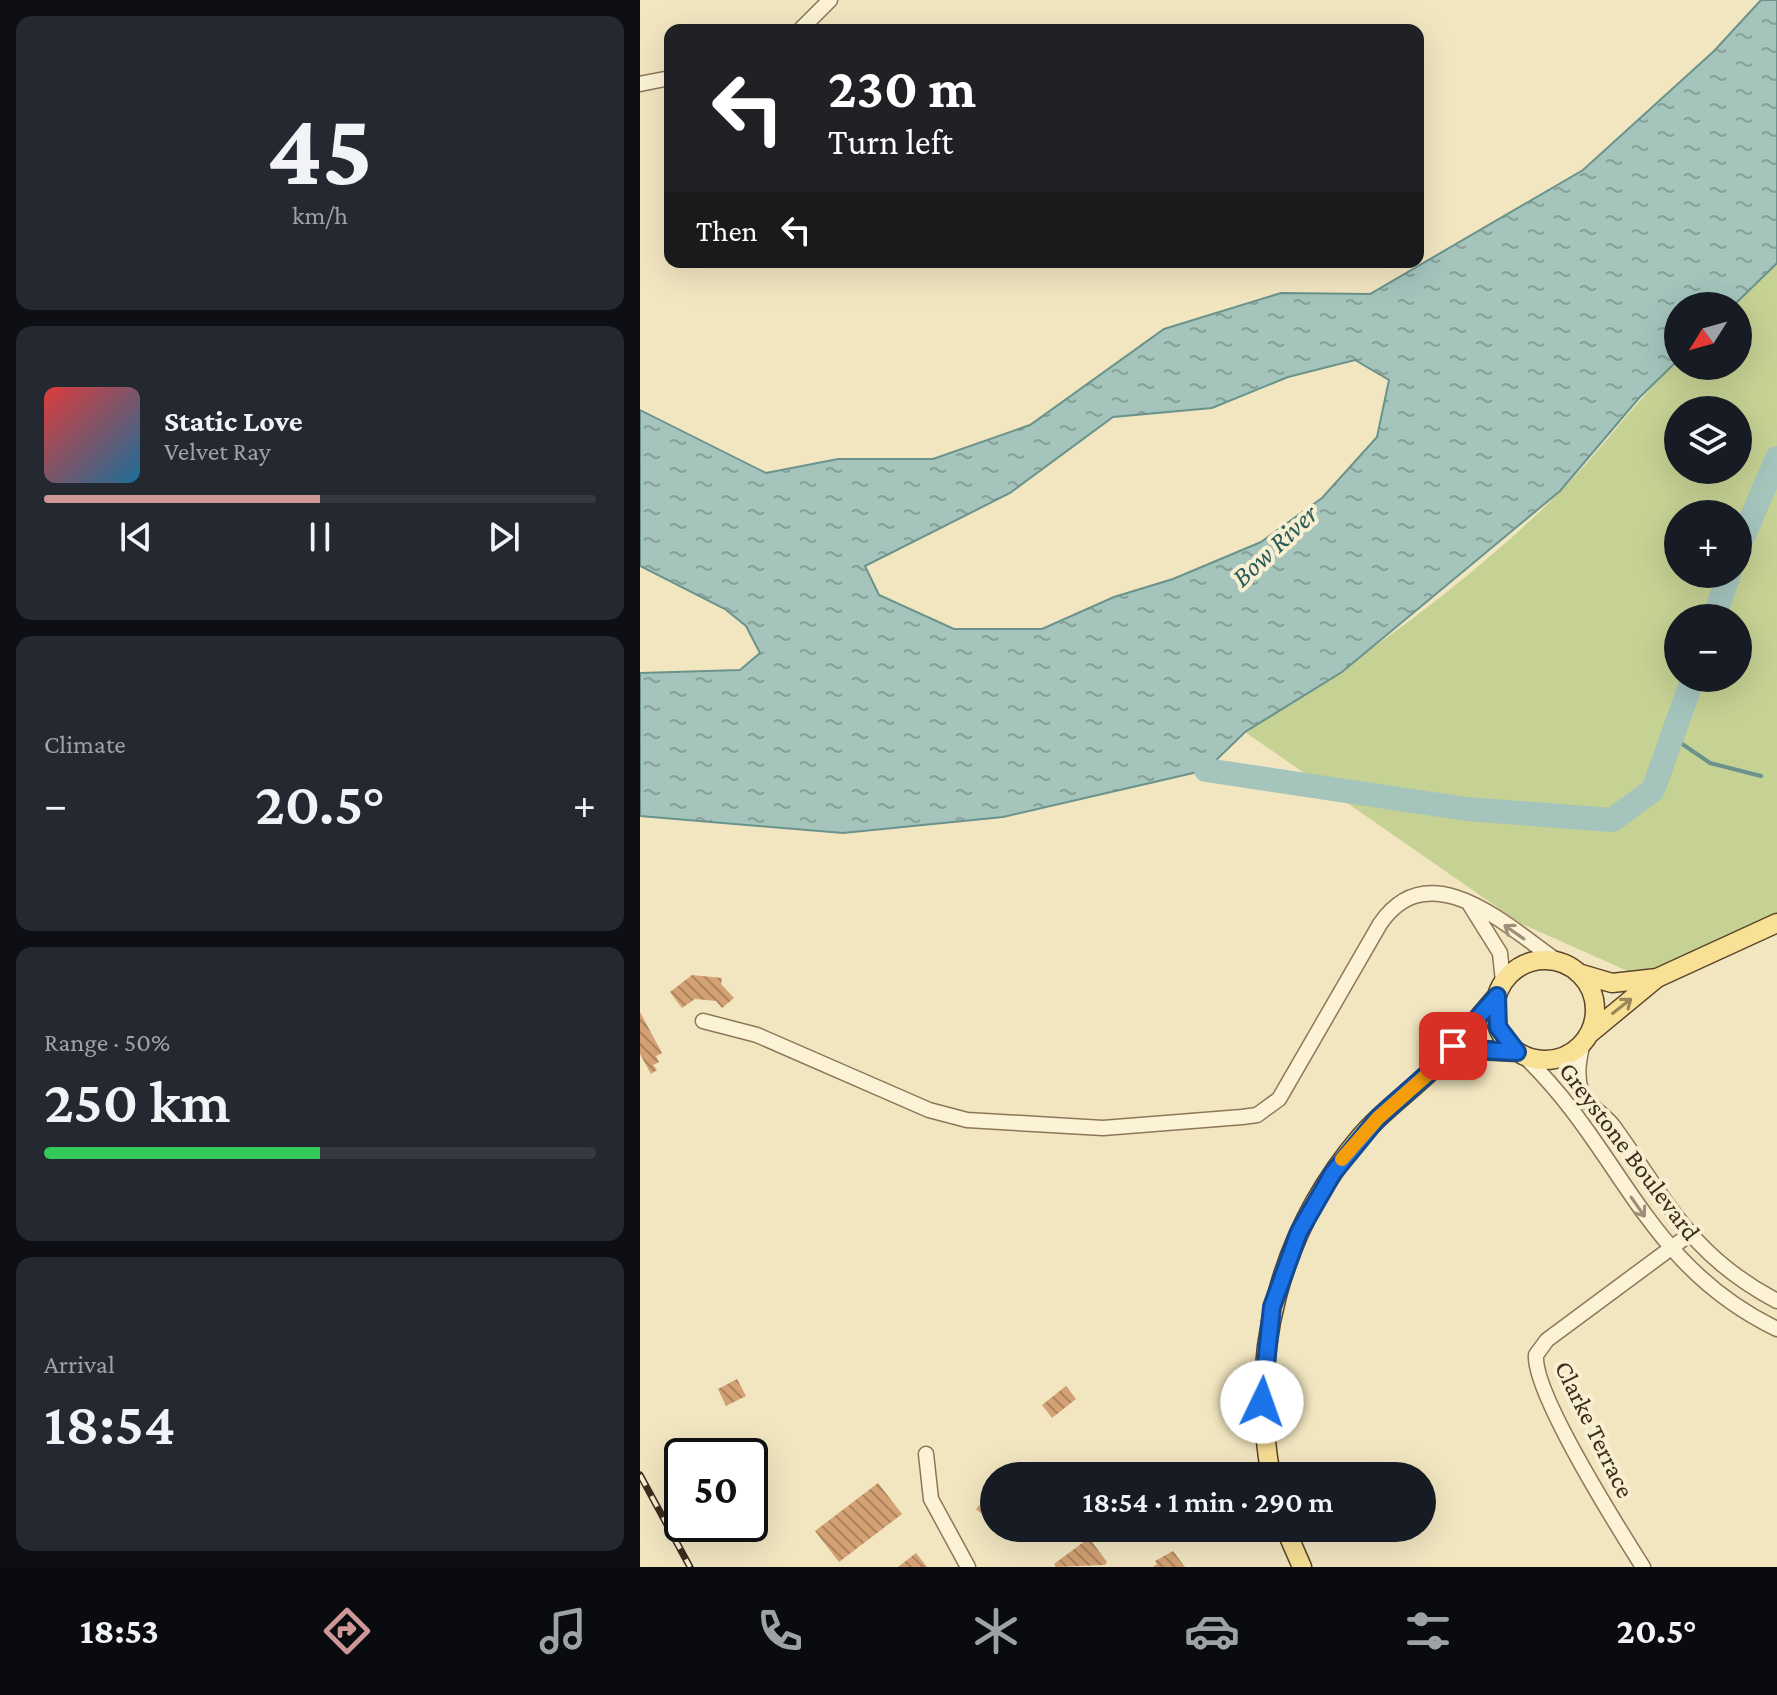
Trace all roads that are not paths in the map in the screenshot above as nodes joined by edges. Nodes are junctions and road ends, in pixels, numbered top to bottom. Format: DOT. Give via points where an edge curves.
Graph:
graph roads {
  1 [pos="830,0"];
  2 [pos="806,24"];
  3 [pos="664,79"];
  4 [pos="640,84"];
  5 [pos="1468,902"];
  6 [pos="1777,923"];
  7 [pos="1560,963"];
  8 [pos="1578,973"];
  9 [pos="1657,978"];
  10 [pos="1500,989"];
  11 [pos="703,1021"];
  12 [pos="1585,1039"];
  13 [pos="1520,1054"];
  14 [pos="1435,1067"];
  15 [pos="1690,1234"];
  16 [pos="1670,1249"];
  17 [pos="1777,1301"];
  18 [pos="1777,1329"];
  19 [pos="926,1454"];
  20 [pos="1269,1462"];
  21 [pos="1291,1542"];
  22 [pos="968,1567"];
  23 [pos="1302,1567"];
  24 [pos="1643,1567"];
  1 -- 2 [label="street"];
  3 -- 4 [label="street"];
  7 -- 5 [label="street, one-way"];
  5 -- 10 [label="street" via="1500,953"];
  5 -- 11 [label="street" via="1426,893 1392,909 1279,1099 1257,1115 1103,1128 967,1120 929,1110 757,1035"];
  6 -- 9 [label="main road"];
  7 -- 8 [label="main road"];
  7 -- 10 [label="main road" via="1529,963"];
  8 -- 9 [label="main road" via="1612,983"];
  8 -- 12 [label="main road" via="1594,1003 1594,1020"];
  12 -- 9 [label="main road, one-way"];
  10 -- 13 [label="main road" via="1498,1027"];
  10 -- 14 [label="main road"];
  12 -- 13 [label="main road" via="1556,1059"];
  12 -- 15 [label="street, Greystone Boulevard" via="1578,1068 1584,1097 1611,1123"];
  13 -- 14 [label="main road" via="1480,1050"];
  13 -- 16 [label="street, Greystone Boulevard, one-way" via="1581,1118"];
  14 -- 20 [label="main road" via="1347,1154 1315,1202 1285,1264 1264,1352 1262,1402"];
  15 -- 16 [label="street, Clarke Terrace"];
  15 -- 17 [label="street, Greystone Boulevard" via="1737,1276"];
  16 -- 18 [label="street, Greystone Boulevard" via="1718,1293"];
  16 -- 24 [label="street, Clarke Terrace" via="1547,1340 1536,1355 1540,1383"];
  19 -- 22 [label="street" via="931,1499"];
  21 -- 23 [label="main road"];
}
